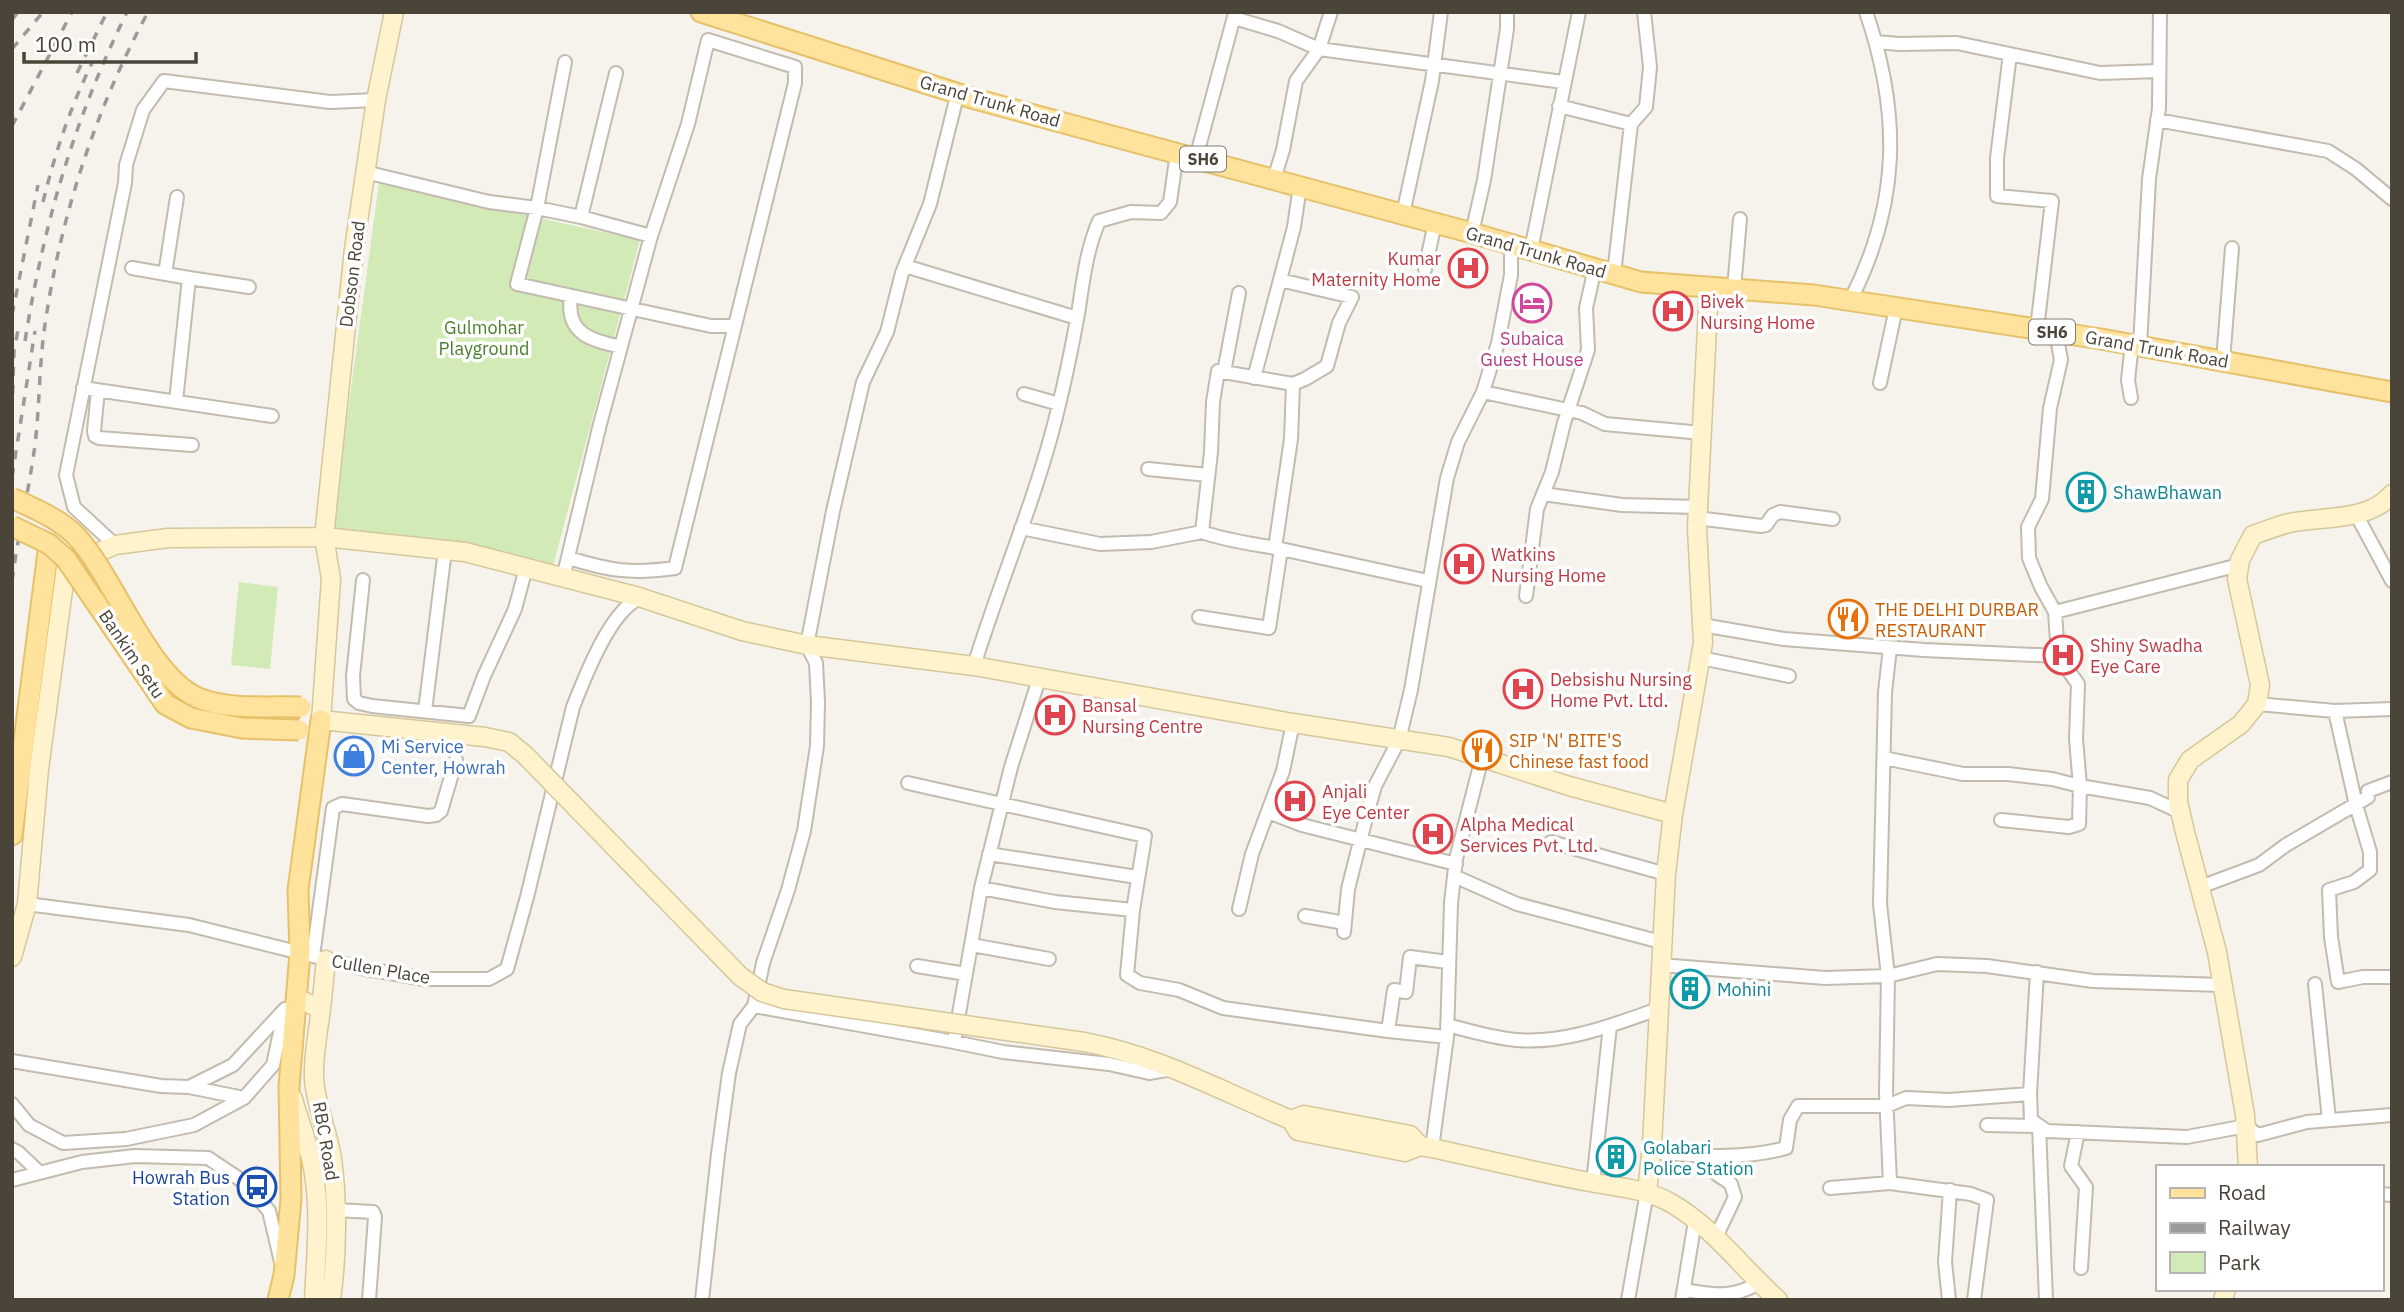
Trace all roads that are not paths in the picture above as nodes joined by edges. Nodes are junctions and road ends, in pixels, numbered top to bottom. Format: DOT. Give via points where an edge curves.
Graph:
graph roads {
  1 [pos="394,12"];
  2 [pos="701,12"];
  3 [pos="1331,12"];
  4 [pos="1441,12"];
  5 [pos="1507,12"];
  6 [pos="1579,12"];
  7 [pos="1644,12"];
  8 [pos="1866,12"];
  9 [pos="2160,12"];
  10 [pos="1235,15"];
  11 [pos="1876,42"];
  12 [pos="1320,49"];
  13 [pos="2010,54"];
  14 [pos="565,62"];
  15 [pos="1434,66"];
  16 [pos="2159,71"];
  17 [pos="1500,72"];
  18 [pos="616,73"];
  19 [pos="1563,82"];
  20 [pos="958,92"];
  21 [pos="376,100"];
  22 [pos="1559,106"];
  23 [pos="2157,120"];
  24 [pos="1631,124"];
  25 [pos="1187,155"];
  26 [pos="365,172"];
  27 [pos="1274,179"];
  28 [pos="1300,186"];
  29 [pos="177,197"];
  30 [pos="2392,199"];
  31 [pos="537,208"];
  32 [pos="1403,214"];
  33 [pos="581,217"];
  34 [pos="1740,219"];
  35 [pos="1435,223"];
  36 [pos="1472,233"];
  37 [pos="651,236"];
  38 [pos="1511,244"];
  39 [pos="2232,248"];
  40 [pos="1531,250"];
  41 [pos="905,267"];
  42 [pos="132,268"];
  43 [pos="1425,269"];
  44 [pos="1604,271"];
  45 [pos="165,274"];
  46 [pos="189,278"];
  47 [pos="1280,280"];
  48 [pos="248,287"];
  49 [pos="1709,287"];
  50 [pos="1734,289"];
  51 [pos="1238,293"];
  52 [pos="570,296"];
  53 [pos="1850,301"];
  54 [pos="1896,308"];
  55 [pos="632,310"];
  56 [pos="1077,318"];
  57 [pos="733,326"];
  58 [pos="2046,331"];
  59 [pos="2136,345"];
  60 [pos="621,347"];
  61 [pos="2223,361"];
  62 [pos="1224,373"];
  63 [pos="1254,378"];
  64 [pos="1880,383"];
  65 [pos="1293,384"];
  66 [pos="83,388"];
  67 [pos="98,390"];
  68 [pos="1483,392"];
  69 [pos="2392,392"];
  70 [pos="1024,394"];
  71 [pos="2131,398"];
  72 [pos="176,401"];
  73 [pos="1059,404"];
  74 [pos="1568,409"];
  75 [pos="272,416"];
  76 [pos="1702,433"];
  77 [pos="192,445"];
  78 [pos="1148,469"];
  79 [pos="1208,475"];
  80 [pos="1544,494"];
  81 [pos="2392,494"];
  82 [pos="12,498"];
  83 [pos="1698,512"];
  84 [pos="2356,514"];
  85 [pos="1833,519"];
  86 [pos="12,526"];
  87 [pos="1021,528"];
  88 [pos="1202,532"];
  89 [pos="324,537"];
  90 [pos="49,544"];
  91 [pos="115,545"];
  92 [pos="1278,549"];
  93 [pos="445,550"];
  94 [pos="569,558"];
  95 [pos="2239,565"];
  96 [pos="526,568"];
  97 [pos="562,578"];
  98 [pos="363,580"];
  99 [pos="2392,580"];
  100 [pos="1428,581"];
  101 [pos="1526,596"];
  102 [pos="639,597"];
  103 [pos="2055,612"];
  104 [pos="1199,617"];
  105 [pos="1702,625"];
  106 [pos="807,645"];
  107 [pos="1889,648"];
  108 [pos="2058,656"];
  109 [pos="1701,658"];
  110 [pos="974,666"];
  111 [pos="1789,676"];
  112 [pos="1039,679"];
  113 [pos="2257,704"];
  114 [pos="425,711"];
  115 [pos="2334,711"];
  116 [pos="2390,714"];
  117 [pos="321,720"];
  118 [pos="1293,723"];
  119 [pos="1399,740"];
  120 [pos="1482,758"];
  121 [pos="1884,758"];
  122 [pos="456,760"];
  123 [pos="2392,782"];
  124 [pos="908,783"];
  125 [pos="2080,786"];
  126 [pos="1001,805"];
  127 [pos="2356,805"];
  128 [pos="1268,812"];
  129 [pos="2180,812"];
  130 [pos="1673,814"];
  131 [pos="2001,820"];
  132 [pos="12,835"];
  133 [pos="1361,839"];
  134 [pos="1551,842"];
  135 [pos="989,854"];
  136 [pos="1455,870"];
  137 [pos="1666,874"];
  138 [pos="1137,877"];
  139 [pos="2200,887"];
  140 [pos="981,888"];
  141 [pos="27,904"];
  142 [pos="1239,909"];
  143 [pos="1133,910"];
  144 [pos="1305,916"];
  145 [pos="1661,942"];
  146 [pos="972,945"];
  147 [pos="313,956"];
  148 [pos="12,957"];
  149 [pos="1049,959"];
  150 [pos="1448,962"];
  151 [pos="917,965"];
  152 [pos="1660,965"];
  153 [pos="2037,972"];
  154 [pos="966,974"];
  155 [pos="1888,976"];
  156 [pos="2392,978"];
  157 [pos="2315,984"];
  158 [pos="2223,985"];
  159 [pos="290,1003"];
  160 [pos="754,1006"];
  161 [pos="321,1009"];
  162 [pos="1658,1009"];
  163 [pos="1610,1026"];
  164 [pos="1388,1031"];
  165 [pos="1447,1031"];
  166 [pos="954,1042"];
  167 [pos="12,1061"];
  168 [pos="1172,1069"];
  169 [pos="289,1086"];
  170 [pos="189,1087"];
  171 [pos="2030,1094"];
  172 [pos="244,1098"];
  173 [pos="12,1104"];
  174 [pos="1887,1106"];
  175 [pos="2392,1115"];
  176 [pos="2329,1120"];
  177 [pos="1987,1125"];
  178 [pos="2039,1126"];
  179 [pos="2246,1126"];
  180 [pos="2078,1132"];
  181 [pos="1426,1147"];
  182 [pos="12,1149"];
  183 [pos="1651,1152"];
  184 [pos="1710,1156"];
  185 [pos="2248,1165"];
  186 [pos="38,1172"];
  187 [pos="12,1180"];
  188 [pos="1890,1182"];
  189 [pos="1593,1183"];
  190 [pos="1830,1188"];
  191 [pos="1950,1190"];
  192 [pos="1647,1192"];
  193 [pos="335,1210"];
  194 [pos="1695,1221"];
  195 [pos="1716,1237"];
  196 [pos="2081,1268"];
  197 [pos="284,1275"];
  198 [pos="1759,1283"];
  199 [pos="1683,1295"];
  200 [pos="278,1300"];
  201 [pos="314,1300"];
  202 [pos="331,1300"];
  203 [pos="369,1300"];
  204 [pos="702,1300"];
  205 [pos="1628,1300"];
  206 [pos="1778,1300"];
  207 [pos="1950,1300"];
  208 [pos="1974,1300"];
  209 [pos="2046,1300"];
  1 -- 21 [label="street, Dobson Road"];
  2 -- 20 [label="main road, Grand Trunk Road / SH6"];
  3 -- 12 [label="street"];
  4 -- 15 [label="street"];
  5 -- 17 [label="street"];
  6 -- 19 [label="street"];
  7 -- 24 [label="street" via="1650,67 1646,107"];
  8 -- 11 [label="street"];
  9 -- 16 [label="street"];
  10 -- 12 [label="street"];
  10 -- 25 [label="street"];
  11 -- 13 [label="street" via="1957,43"];
  11 -- 53 [label="street" via="1890,113 1890,183 1877,239"];
  12 -- 15 [label="street"];
  12 -- 27 [label="street" via="1296,81"];
  13 -- 16 [label="street" via="2100,74"];
  13 -- 58 [label="street" via="1997,196 2052,201"];
  14 -- 31 [label="street"];
  15 -- 17 [label="street"];
  15 -- 32 [label="street"];
  16 -- 23 [label="street"];
  17 -- 19 [label="street"];
  17 -- 36 [label="street"];
  18 -- 33 [label="street"];
  19 -- 22 [label="street"];
  20 -- 25 [label="main road, Grand Trunk Road / SH6"];
  20 -- 41 [label="street" via="930,204"];
  21 -- 26 [label="street, Dobson Road"];
  21 -- 66 [label="street" via="330,102 164,81 143,110 126,165"];
  22 -- 24 [label="street"];
  22 -- 40 [label="street"];
  23 -- 30 [label="street" via="2328,150"];
  23 -- 59 [label="street"];
  24 -- 44 [label="street"];
  25 -- 27 [label="main road, Grand Trunk Road / SH6"];
  25 -- 56 [label="street" via="1170,202 1161,213 1131,212 1099,221 1089,244"];
  26 -- 31 [label="street" via="489,202"];
  26 -- 89 [label="street, Dobson Road"];
  27 -- 28 [label="main road, Grand Trunk Road / SH6"];
  28 -- 32 [label="main road, Grand Trunk Road / SH6"];
  28 -- 47 [label="street"];
  29 -- 45 [label="street"];
  31 -- 33 [label="street"];
  31 -- 52 [label="street" via="517,284"];
  32 -- 35 [label="main road, Grand Trunk Road / SH6"];
  33 -- 37 [label="street"];
  34 -- 50 [label="street"];
  35 -- 36 [label="main road, Grand Trunk Road / SH6"];
  35 -- 43 [label="street"];
  36 -- 38 [label="main road, Grand Trunk Road / SH6"];
  37 -- 55 [label="street"];
  37 -- 57 [label="street" via="688,124 708,40 795,67 795,83"];
  38 -- 40 [label="main road, Grand Trunk Road / SH6"];
  38 -- 68 [label="street" via="1511,275"];
  39 -- 61 [label="street"];
  40 -- 44 [label="main road, Grand Trunk Road / SH6"];
  41 -- 56 [label="street"];
  41 -- 106 [label="street" via="887,332 863,382"];
  42 -- 45 [label="street"];
  44 -- 49 [label="main road, Grand Trunk Road / SH6" via="1641,282"];
  44 -- 74 [label="street" via="1586,308 1588,350"];
  45 -- 46 [label="street"];
  46 -- 48 [label="street"];
  46 -- 72 [label="street"];
  47 -- 63 [label="street"];
  47 -- 65 [label="street" via="1352,297 1326,366"];
  49 -- 50 [label="main road, Grand Trunk Road / SH6"];
  49 -- 76 [label="street"];
  50 -- 53 [label="main road, Grand Trunk Road / SH6"];
  51 -- 62 [label="street"];
  52 -- 55 [label="street"];
  52 -- 60 [label="street" via="568,310 577,329 589,339"];
  53 -- 54 [label="main road, Grand Trunk Road / SH6"];
  54 -- 58 [label="main road, Grand Trunk Road / SH6"];
  54 -- 64 [label="street"];
  55 -- 57 [label="street"];
  55 -- 60 [label="street"];
  56 -- 73 [label="street"];
  57 -- 94 [label="street" via="675,568 638,573"];
  58 -- 59 [label="main road, Grand Trunk Road / SH6"];
  58 -- 103 [label="street" via="2061,360 2050,408 2042,499 2028,527 2029,558"];
  59 -- 61 [label="main road, Grand Trunk Road / SH6"];
  59 -- 71 [label="street" via="2128,380"];
  60 -- 94 [label="street"];
  61 -- 69 [label="main road, Grand Trunk Road / SH6"];
  62 -- 63 [label="street"];
  62 -- 79 [label="street" via="1218,371 1213,402"];
  63 -- 65 [label="street"];
  65 -- 92 [label="street"];
  66 -- 67 [label="street"];
  66 -- 91 [label="street" via="66,475 74,507"];
  67 -- 72 [label="street"];
  67 -- 77 [label="street" via="95,436"];
  68 -- 74 [label="street"];
  68 -- 100 [label="street" via="1458,442 1447,478"];
  70 -- 73 [label="street"];
  72 -- 75 [label="street"];
  73 -- 87 [label="street"];
  74 -- 76 [label="street" via="1605,424"];
  74 -- 80 [label="street"];
  76 -- 83 [label="street"];
  78 -- 79 [label="street"];
  79 -- 88 [label="street"];
  80 -- 83 [label="street"];
  80 -- 101 [label="street" via="1537,509"];
  81 -- 84 [label="street" via="2384,504"];
  82 -- 117 [label="main road, Bankim Setu, bridge" via="53,517 76,537 166,673 186,692 202,700 236,705 301,707"];
  83 -- 85 [label="street" via="1761,526 1780,512"];
  83 -- 105 [label="street"];
  84 -- 95 [label="street" via="2288,523 2253,535"];
  84 -- 99 [label="street"];
  86 -- 90 [label="main road, Bankim Setu, bridge"];
  87 -- 88 [label="street" via="1100,544 1151,542"];
  87 -- 110 [label="street"];
  88 -- 92 [label="street"];
  89 -- 91 [label="street" via="168,538"];
  89 -- 93 [label="street"];
  89 -- 117 [label="street, Dobson Road" via="331,579"];
  90 -- 117 [label="main road, Bankim Setu, bridge" via="66,559 165,704 191,718 242,728 299,730"];
  90 -- 132 [label="main road"];
  91 -- 141 [label="street" via="65,567"];
  92 -- 100 [label="street"];
  92 -- 104 [label="street" via="1269,628"];
  93 -- 96 [label="street"];
  93 -- 114 [label="street"];
  94 -- 97 [label="street"];
  95 -- 103 [label="street"];
  95 -- 113 [label="street" via="2239,592 2260,685"];
  96 -- 97 [label="street"];
  96 -- 114 [label="street" via="515,609 469,716"];
  97 -- 102 [label="street"];
  98 -- 114 [label="street" via="354,699 372,706"];
  100 -- 119 [label="street"];
  102 -- 106 [label="street" via="743,631"];
  102 -- 147 [label="street, Cullen Place" via="621,613 593,659 573,707 506,969 489,979 424,979"];
  103 -- 108 [label="street"];
  105 -- 107 [label="street" via="1784,639"];
  105 -- 109 [label="street"];
  106 -- 110 [label="street"];
  106 -- 160 [label="street" via="816,663 817,746 804,831"];
  107 -- 108 [label="street"];
  107 -- 121 [label="street"];
  108 -- 125 [label="street" via="2078,684"];
  109 -- 111 [label="street"];
  109 -- 130 [label="street"];
  110 -- 112 [label="street"];
  112 -- 118 [label="street"];
  112 -- 126 [label="street"];
  113 -- 115 [label="street"];
  113 -- 129 [label="street" via="2241,724 2190,760 2178,780"];
  115 -- 116 [label="street"];
  115 -- 127 [label="street"];
  117 -- 147 [label="main road" via="298,890"];
  117 -- 168 [label="street, bridge" via="509,742 740,976 762,992 784,999 1084,1042 1137,1054"];
  118 -- 119 [label="street"];
  118 -- 128 [label="street"];
  119 -- 120 [label="street" via="1449,747"];
  119 -- 133 [label="street" via="1375,786"];
  120 -- 130 [label="street"];
  120 -- 136 [label="street"];
  121 -- 125 [label="street" via="1963,774 2008,774"];
  121 -- 155 [label="street" via="1880,904"];
  122 -- 147 [label="street" via="436,815 342,804 333,808"];
  123 -- 127 [label="street" via="2368,791 2368,797"];
  124 -- 126 [label="street"];
  125 -- 129 [label="street" via="2150,798"];
  125 -- 131 [label="street" via="2079,824 2069,827"];
  126 -- 135 [label="street"];
  126 -- 138 [label="street" via="1145,836"];
  127 -- 139 [label="street" via="2259,866"];
  127 -- 156 [label="street" via="2371,852 2370,870 2354,882 2329,890 2338,982"];
  128 -- 133 [label="street"];
  128 -- 142 [label="street"];
  129 -- 139 [label="street"];
  130 -- 137 [label="street"];
  133 -- 136 [label="street"];
  133 -- 144 [label="street" via="1348,889 1345,928"];
  134 -- 137 [label="street"];
  135 -- 138 [label="street"];
  135 -- 140 [label="street"];
  136 -- 145 [label="street" via="1517,904"];
  136 -- 150 [label="street"];
  137 -- 145 [label="street"];
  138 -- 143 [label="street"];
  139 -- 158 [label="street"];
  140 -- 143 [label="street"];
  140 -- 146 [label="street"];
  141 -- 147 [label="street, Cullen Place" via="189,925"];
  141 -- 148 [label="street"];
  143 -- 164 [label="street" via="1127,975 1140,983 1179,990 1223,1008"];
  145 -- 152 [label="street"];
  146 -- 149 [label="street"];
  146 -- 154 [label="street"];
  147 -- 159 [label="main road"];
  147 -- 161 [label="street, RBC Road"];
  150 -- 164 [label="street" via="1410,957 1406,992 1394,990"];
  150 -- 165 [label="street"];
  151 -- 154 [label="street"];
  152 -- 155 [label="street" via="1825,978"];
  152 -- 162 [label="street"];
  153 -- 155 [label="street" via="1937,964"];
  153 -- 158 [label="street" via="2093,981"];
  153 -- 171 [label="street"];
  154 -- 166 [label="street"];
  155 -- 174 [label="street"];
  157 -- 176 [label="street"];
  158 -- 179 [label="street"];
  159 -- 161 [label="street"];
  159 -- 169 [label="main road"];
  159 -- 170 [label="street" via="233,1065"];
  159 -- 172 [label="street" via="273,1065"];
  160 -- 166 [label="street"];
  160 -- 204 [label="street" via="740,1024 729,1073"];
  161 -- 193 [label="street, RBC Road" via="314,1082 331,1157"];
  162 -- 163 [label="street"];
  162 -- 183 [label="street"];
  163 -- 165 [label="street" via="1561,1037 1517,1040"];
  163 -- 189 [label="street"];
  164 -- 165 [label="street"];
  165 -- 181 [label="street"];
  166 -- 168 [label="street" via="1149,1073"];
  167 -- 170 [label="street"];
  168 -- 181 [label="street" via="1291,1120 1304,1115 1410,1135"];
  169 -- 197 [label="main road" via="291,1199"];
  169 -- 201 [label="street, RBC Road" via="313,1166 318,1230"];
  170 -- 172 [label="street"];
  171 -- 174 [label="street" via="1906,1098"];
  171 -- 178 [label="street" via="2031,1120"];
  172 -- 173 [label="street" via="194,1125 126,1139 63,1143 29,1125"];
  174 -- 184 [label="street" via="1798,1106 1790,1120 1786,1148"];
  174 -- 188 [label="street"];
  175 -- 176 [label="street"];
  176 -- 179 [label="street" via="2258,1135"];
  177 -- 178 [label="street"];
  178 -- 180 [label="street" via="2048,1131"];
  178 -- 209 [label="street"];
  179 -- 180 [label="street" via="2187,1137"];
  179 -- 185 [label="street"];
  180 -- 196 [label="street" via="2071,1166 2086,1187"];
  181 -- 189 [label="street"];
  182 -- 186 [label="street"];
  183 -- 184 [label="street"];
  183 -- 192 [label="street"];
  184 -- 195 [label="street" via="1712,1171 1731,1184 1735,1197"];
  186 -- 187 [label="street"];
  186 -- 197 [label="street" via="135,1156 208,1158 244,1182 268,1212"];
  188 -- 190 [label="street"];
  188 -- 191 [label="street"];
  189 -- 192 [label="street"];
  191 -- 207 [label="street" via="1945,1262"];
  191 -- 208 [label="street" via="1987,1200"];
  192 -- 194 [label="street"];
  192 -- 205 [label="street"];
  193 -- 202 [label="street, RBC Road"];
  193 -- 203 [label="street" via="373,1212 375,1217"];
  194 -- 195 [label="street"];
  194 -- 199 [label="street"];
  195 -- 198 [label="street"];
  197 -- 200 [label="main road"];
  198 -- 199 [label="street" via="1724,1296"];
  198 -- 206 [label="street"];
}
